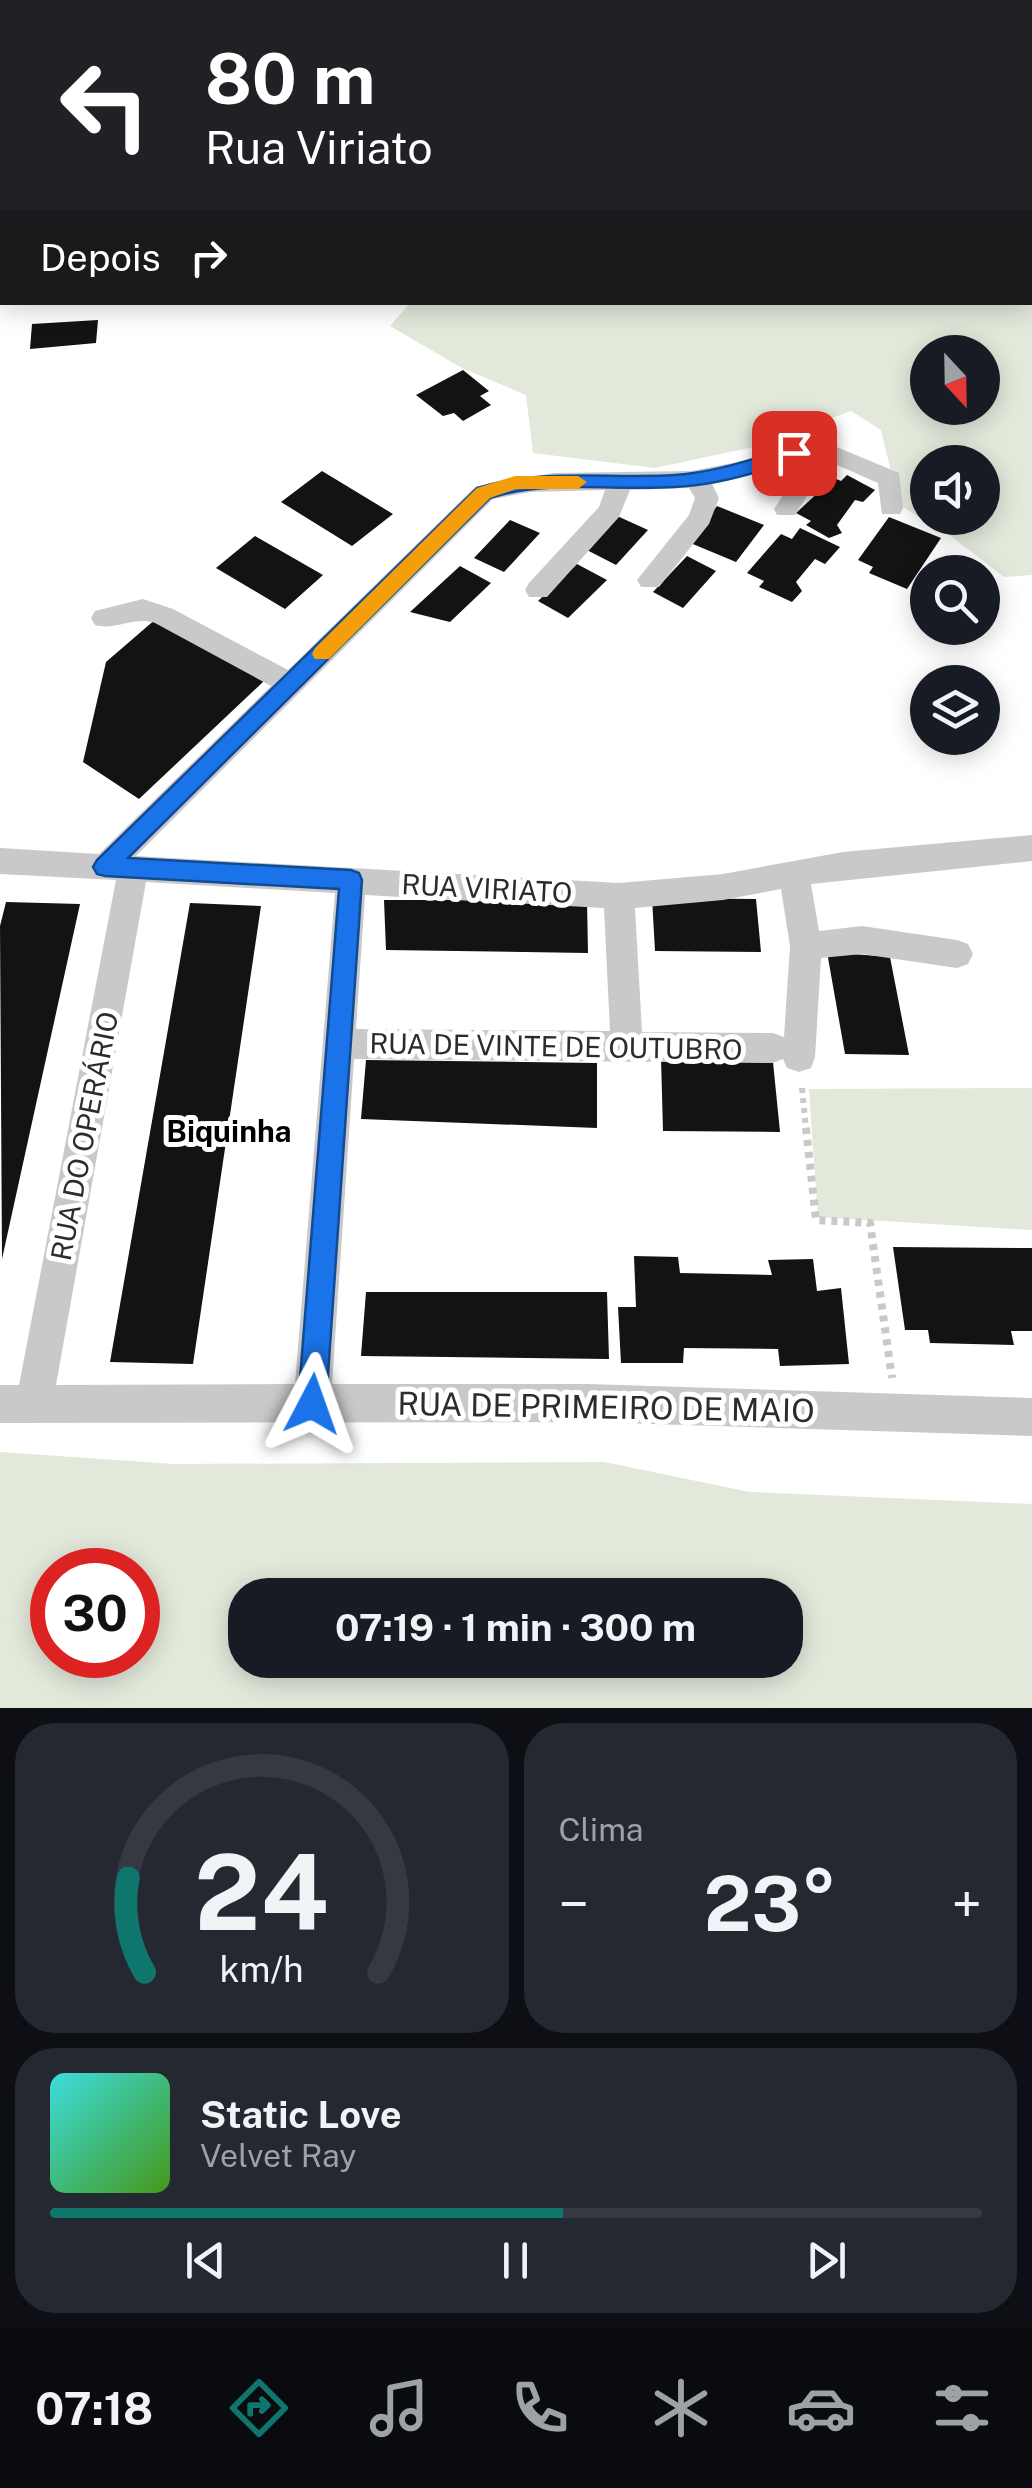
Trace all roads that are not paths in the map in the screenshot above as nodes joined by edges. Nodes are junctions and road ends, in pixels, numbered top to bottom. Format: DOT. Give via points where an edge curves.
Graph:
graph roads {
  1 [pos="773,459"];
  2 [pos="696,478"];
  3 [pos="620,482"];
  4 [pos="891,508"];
  5 [pos="786,509"];
  6 [pos="650,580"];
  7 [pos="538,590"];
  8 [pos="104,618"];
  9 [pos="291,684"];
  10 [pos="1032,848"];
  11 [pos="0,861"];
  12 [pos="119,867"];
  13 [pos="794,876"];
  14 [pos="351,880"];
  15 [pos="620,896"];
  16 [pos="806,946"];
  17 [pos="956,954"];
  18 [pos="338,1044"];
  19 [pos="627,1047"];
  20 [pos="17,1404"];
  21 [pos="312,1404"];
  22 [pos="1032,1417"];
  1 -- 2 [label="street"];
  1 -- 4 [label="street" via="815,446 855,462 890,479"];
  1 -- 5 [label="street" via="804,482"];
  2 -- 3 [label="street"];
  2 -- 6 [label="street" via="708,498 700,518"];
  3 -- 7 [label="street" via="610,511"];
  3 -- 9 [label="street" via="515,483 484,493"];
  8 -- 9 [label="street" via="143,609 164,616"];
  9 -- 12 [label="street"];
  10 -- 13 [label="street, RUA VIRIATO" via="843,865"];
  11 -- 12 [label="street, RUA VIRIATO"];
  12 -- 14 [label="street, RUA VIRIATO"];
  12 -- 20 [label="street, RUA DO OPERÁRIO"];
  13 -- 15 [label="street, RUA VIRIATO"];
  13 -- 16 [label="street"];
  14 -- 15 [label="street, RUA VIRIATO"];
  14 -- 18 [label="street, RUA DE VINTE DE OUTUBRO"];
  15 -- 19 [label="street"];
  16 -- 17 [label="street" via="862,940"];
  16 -- 19 [label="street, RUA DE VINTE DE OUTUBRO" via="786,1053"];
  18 -- 19 [label="street, RUA DE VINTE DE OUTUBRO"];
  18 -- 21 [label="street, RUA DE VINTE DE OUTUBRO"];
  20 -- 21 [label="street, RUA DE PRIMEIRO DE MAIO"];
  21 -- 22 [label="street, RUA DE PRIMEIRO DE MAIO" via="588,1403"];
}
